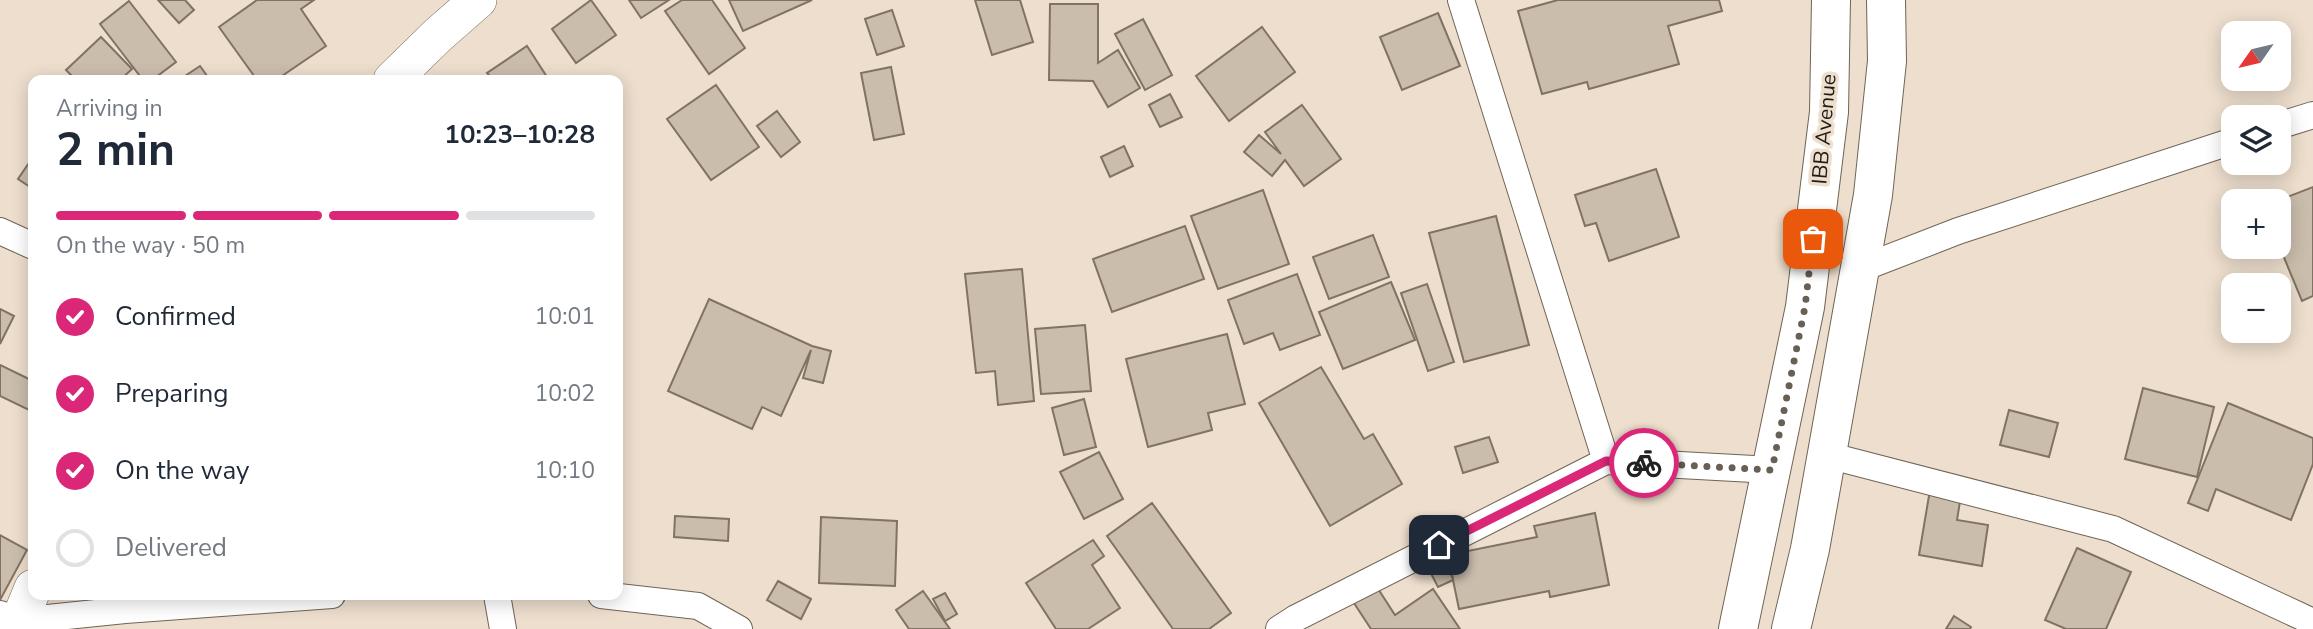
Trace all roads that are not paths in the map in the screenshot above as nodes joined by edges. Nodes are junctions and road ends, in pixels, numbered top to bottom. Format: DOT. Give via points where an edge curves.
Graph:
graph roads {
  1 [pos="478,0"];
  2 [pos="1461,0"];
  3 [pos="1831,0"];
  4 [pos="1886,0"];
  5 [pos="397,75"];
  6 [pos="2313,115"];
  7 [pos="2291,122"];
  8 [pos="2221,145"];
  9 [pos="0,231"];
  10 [pos="28,244"];
  11 [pos="1860,269"];
  12 [pos="1827,455"];
  13 [pos="1606,461"];
  14 [pos="1772,470"];
  15 [pos="28,596"];
  16 [pos="623,597"];
  17 [pos="263,600"];
  18 [pos="498,600"];
  19 [pos="12,621"];
  20 [pos="2313,622"];
  21 [pos="503,629"];
  22 [pos="739,629"];
  23 [pos="1279,629"];
  24 [pos="1738,629"];
  25 [pos="1791,629"];
  1 -- 5 [label="street"];
  2 -- 13 [label="street"];
  3 -- 14 [label="main road, IBB Avenue" via="1829,112 1805,307"];
  4 -- 11 [label="main road" via="1887,61"];
  6 -- 7 [label="street"];
  8 -- 11 [label="street" via="1958,231"];
  9 -- 10 [label="street"];
  11 -- 12 [label="main road"];
  12 -- 20 [label="street" via="2113,529"];
  12 -- 25 [label="main road"];
  13 -- 14 [label="street"];
  13 -- 23 [label="street"];
  14 -- 24 [label="main road, IBB Avenue"];
  15 -- 19 [label="street"];
  16 -- 22 [label="street" via="698,606"];
  17 -- 19 [label="street"];
  18 -- 21 [label="street"];
}
